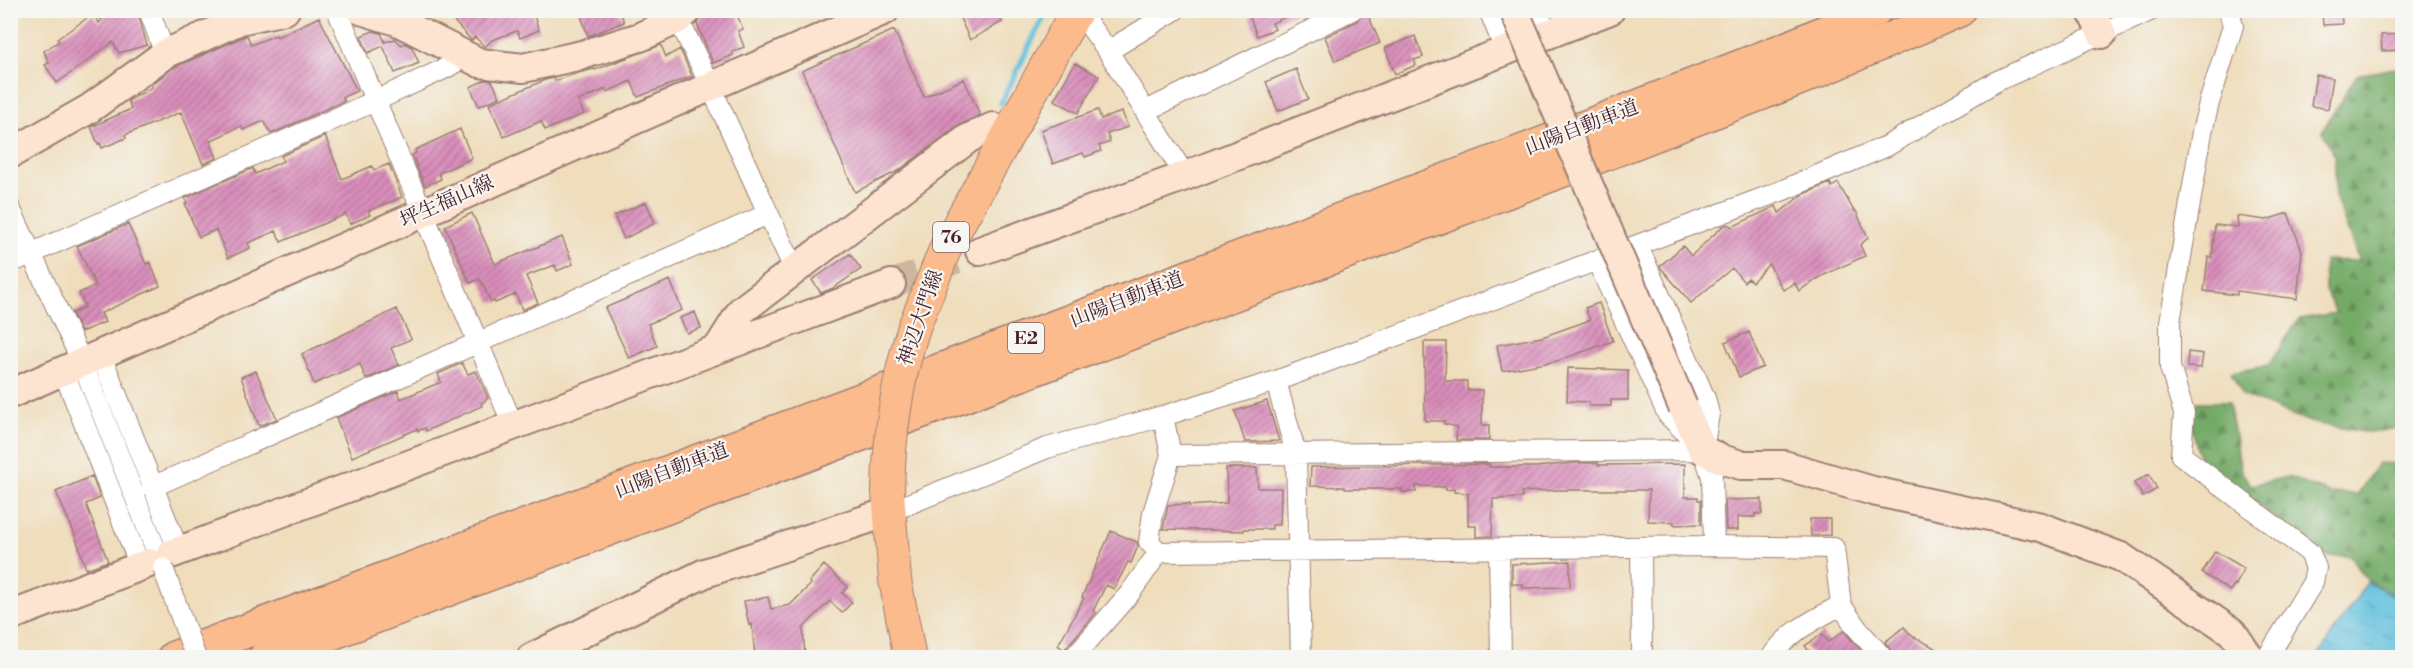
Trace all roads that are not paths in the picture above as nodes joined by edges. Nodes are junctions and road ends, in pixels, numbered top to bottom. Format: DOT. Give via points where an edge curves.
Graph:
graph roads {
  1 [pos="149,10"];
  2 [pos="285,10"];
  3 [pos="336,10"];
  4 [pos="361,10"];
  5 [pos="885,10"];
  6 [pos="1175,10"];
  7 [pos="1352,10"];
  8 [pos="1489,10"];
  9 [pos="1514,10"];
  10 [pos="1610,10"];
  11 [pos="1875,10"];
  12 [pos="1959,10"];
  13 [pos="2152,10"];
  14 [pos="2229,10"];
  15 [pos="679,13"];
  16 [pos="1076,14"];
  17 [pos="1542,23"];
  18 [pos="2097,23"];
  19 [pos="1108,51"];
  20 [pos="1506,52"];
  21 [pos="165,54"];
  22 [pos="464,57"];
  23 [pos="713,87"];
  24 [pos="375,101"];
  25 [pos="1146,111"];
  26 [pos="1008,134"];
  27 [pos="10,154"];
  28 [pos="1185,176"];
  29 [pos="10,208"];
  30 [pos="421,213"];
  31 [pos="768,214"];
  32 [pos="1638,246"];
  33 [pos="980,251"];
  34 [pos="32,254"];
  35 [pos="1597,261"];
  36 [pos="10,263"];
  37 [pos="795,270"];
  38 [pos="891,284"];
  39 [pos="769,289"];
  40 [pos="782,324"];
  41 [pos="477,343"];
  42 [pos="719,347"];
  43 [pos="82,362"];
  44 [pos="1276,381"];
  45 [pos="10,394"];
  46 [pos="1163,416"];
  47 [pos="513,425"];
  48 [pos="1703,450"];
  49 [pos="1296,454"];
  50 [pos="1171,455"];
  51 [pos="152,487"];
  52 [pos="888,502"];
  53 [pos="1714,546"];
  54 [pos="1641,548"];
  55 [pos="1300,550"];
  56 [pos="1499,550"];
  57 [pos="1159,552"];
  58 [pos="160,561"];
  59 [pos="1841,605"];
  60 [pos="10,616"];
  61 [pos="174,657"];
  62 [pos="196,657"];
  63 [pos="266,657"];
  64 [pos="531,657"];
  65 [pos="910,657"];
  66 [pos="1073,657"];
  67 [pos="1301,657"];
  68 [pos="1501,657"];
  69 [pos="1642,657"];
  70 [pos="1772,657"];
  71 [pos="1883,657"];
  72 [pos="2250,657"];
  73 [pos="2267,657"];
  1 -- 21 [label="street"];
  2 -- 21 [label="street" via="240,20"];
  3 -- 24 [label="street"];
  4 -- 22 [label="street" via="397,21"];
  5 -- 23 [label="street, 坪生福山線"];
  6 -- 19 [label="street"];
  7 -- 25 [label="street"];
  8 -- 20 [label="street"];
  9 -- 48 [label="street, bridge"];
  10 -- 17 [label="street"];
  11 -- 61 [label="highway, 山陽自動車道 / E2" via="1529,149"];
  12 -- 63 [label="highway, 山陽自動車道 / E2" via="1540,179"];
  13 -- 18 [label="street"];
  14 -- 73 [label="street" via="2233,26 2204,122 2171,311 2170,367 2184,413 2181,454 2310,553 2316,568 2313,582"];
  15 -- 22 [label="street" via="640,38 523,68"];
  15 -- 23 [label="street"];
  16 -- 19 [label="street"];
  16 -- 26 [label="main road, 神辺大門線 / 76"];
  17 -- 20 [label="street"];
  18 -- 32 [label="street" via="1887,146"];
  19 -- 25 [label="street"];
  20 -- 28 [label="street"];
  21 -- 27 [label="street" via="89,109"];
  22 -- 24 [label="street"];
  23 -- 30 [label="street, 坪生福山線"];
  23 -- 31 [label="street"];
  24 -- 30 [label="street"];
  24 -- 34 [label="street"];
  25 -- 28 [label="street"];
  26 -- 37 [label="street" via="993,127 969,138"];
  26 -- 52 [label="main road, 神辺大門線 / 76, bridge" via="946,247 914,327 902,365 888,459"];
  28 -- 33 [label="street"];
  29 -- 34 [label="street"];
  30 -- 41 [label="street"];
  30 -- 43 [label="street, 坪生福山線"];
  31 -- 37 [label="street"];
  31 -- 41 [label="street"];
  32 -- 35 [label="street"];
  32 -- 48 [label="street" via="1705,398 1709,414"];
  34 -- 36 [label="street"];
  34 -- 43 [label="street"];
  35 -- 44 [label="street"];
  35 -- 48 [label="street" via="1668,415"];
  37 -- 39 [label="street"];
  38 -- 40 [label="street"];
  39 -- 40 [label="street" via="762,309 766,318"];
  39 -- 42 [label="street" via="742,310"];
  40 -- 42 [label="street"];
  41 -- 47 [label="street"];
  41 -- 51 [label="street"];
  42 -- 47 [label="street"];
  43 -- 45 [label="street, 坪生福山線"];
  43 -- 51 [label="street"];
  43 -- 58 [label="street"];
  44 -- 46 [label="street"];
  44 -- 49 [label="street"];
  46 -- 50 [label="street"];
  46 -- 52 [label="street" via="1047,448"];
  47 -- 58 [label="street"];
  48 -- 49 [label="street"];
  48 -- 53 [label="street" via="1712,477"];
  48 -- 72 [label="street" via="1741,465 1784,465 1873,491 2041,527 2121,557 2232,632"];
  49 -- 50 [label="street"];
  49 -- 55 [label="street"];
  50 -- 57 [label="street" via="1150,532 1149,542"];
  51 -- 58 [label="street"];
  52 -- 64 [label="street" via="705,573"];
  52 -- 65 [label="main road, 神辺大門線 / 76" via="895,580"];
  53 -- 54 [label="street"];
  53 -- 59 [label="street" via="1834,548"];
  54 -- 56 [label="street"];
  54 -- 69 [label="street"];
  55 -- 56 [label="street"];
  55 -- 57 [label="street"];
  55 -- 67 [label="street"];
  56 -- 68 [label="street"];
  57 -- 66 [label="street" via="1130,593"];
  58 -- 60 [label="street"];
  58 -- 62 [label="street, bridge"];
  59 -- 70 [label="street" via="1802,627"];
  59 -- 71 [label="street"];
}
